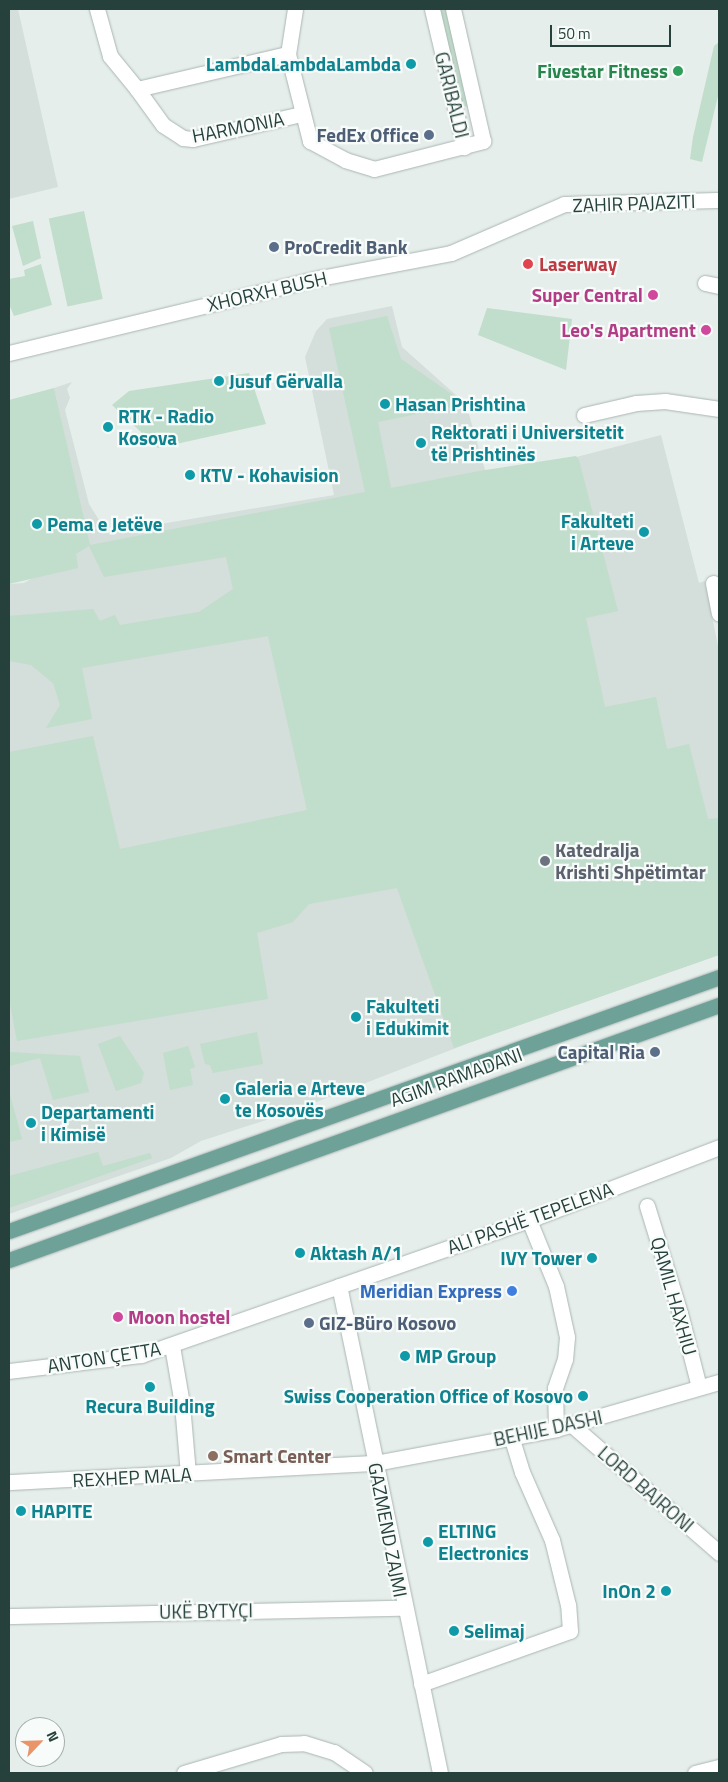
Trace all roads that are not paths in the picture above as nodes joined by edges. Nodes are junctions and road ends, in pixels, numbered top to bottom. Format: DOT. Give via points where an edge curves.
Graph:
graph roads {
  1 [pos="97,9"];
  2 [pos="295,9"];
  3 [pos="432,9"];
  4 [pos="453,9"];
  5 [pos="288,54"];
  6 [pos="137,89"];
  7 [pos="301,114"];
  8 [pos="464,147"];
  9 [pos="719,200"];
  10 [pos="522,222"];
  11 [pos="9,353"];
  12 [pos="719,410"];
  13 [pos="584,415"];
  14 [pos="713,583"];
  15 [pos="719,613"];
  16 [pos="719,977"];
  17 [pos="719,1004"];
  18 [pos="719,1147"];
  19 [pos="646,1206"];
  20 [pos="529,1220"];
  21 [pos="9,1231"];
  22 [pos="9,1260"];
  23 [pos="339,1286"];
  24 [pos="172,1346"];
  25 [pos="9,1372"];
  26 [pos="719,1382"];
  27 [pos="699,1387"];
  28 [pos="572,1425"];
  29 [pos="556,1429"];
  30 [pos="511,1436"];
  31 [pos="375,1463"];
  32 [pos="188,1474"];
  33 [pos="9,1482"];
  34 [pos="719,1553"];
  35 [pos="404,1608"];
  36 [pos="9,1616"];
  37 [pos="421,1684"];
  38 [pos="719,1767"];
  39 [pos="184,1773"];
  40 [pos="365,1773"];
  41 [pos="440,1773"];
  42 [pos="695,1773"];
  1 -- 6 [label="street, HARMONIA" via="110,56"];
  2 -- 5 [label="street"];
  3 -- 8 [label="street, GARIBALDI"];
  4 -- 8 [label="street, GARIBALDI" via="484,142"];
  5 -- 6 [label="street"];
  5 -- 7 [label="street"];
  6 -- 7 [label="street, HARMONIA" via="163,125 182,138 193,139"];
  7 -- 8 [label="street" via="307,134 317,147 374,168"];
  9 -- 10 [label="street, ZAHIR PAJAZITI" via="564,204"];
  10 -- 11 [label="street, XHORXH BUSH" via="451,253 320,278"];
  12 -- 13 [label="street" via="665,401 636,403"];
  14 -- 15 [label="street"];
  16 -- 21 [label="main road, AGIM RAMADANI"];
  17 -- 22 [label="main road, AGIM RAMADANI"];
  18 -- 20 [label="street, ALI PASHË TEPELENA"];
  19 -- 27 [label="street, QAMIL HAXHIU" via="680,1313"];
  20 -- 23 [label="street, ALI PASHË TEPELENA"];
  20 -- 29 [label="street" via="556,1286 567,1337 565,1359 555,1388"];
  23 -- 24 [label="street, ANTON ÇETTA"];
  23 -- 31 [label="street, GAZMEND ZAJMI"];
  24 -- 25 [label="street, ANTON ÇETTA" via="121,1359"];
  24 -- 32 [label="street" via="182,1404"];
  26 -- 27 [label="street, BEHIJE DASHI"];
  27 -- 28 [label="street, BEHIJE DASHI"];
  28 -- 29 [label="street, BEHIJE DASHI"];
  28 -- 34 [label="street, LORD BAJRONI"];
  29 -- 30 [label="street, BEHIJE DASHI"];
  30 -- 31 [label="street, BEHIJE DASHI"];
  30 -- 37 [label="street" via="522,1472 552,1540 568,1605 570,1631"];
  31 -- 32 [label="street, REXHEP MALA"];
  31 -- 35 [label="street, GAZMEND ZAJMI"];
  32 -- 33 [label="street, REXHEP MALA"];
  35 -- 36 [label="street, UKË BYTYÇI"];
  35 -- 37 [label="street, GAZMEND ZAJMI"];
  37 -- 41 [label="street, GAZMEND ZAJMI"];
  38 -- 42 [label="street"];
  39 -- 40 [label="street" via="273,1746 304,1743 334,1752"];
}
